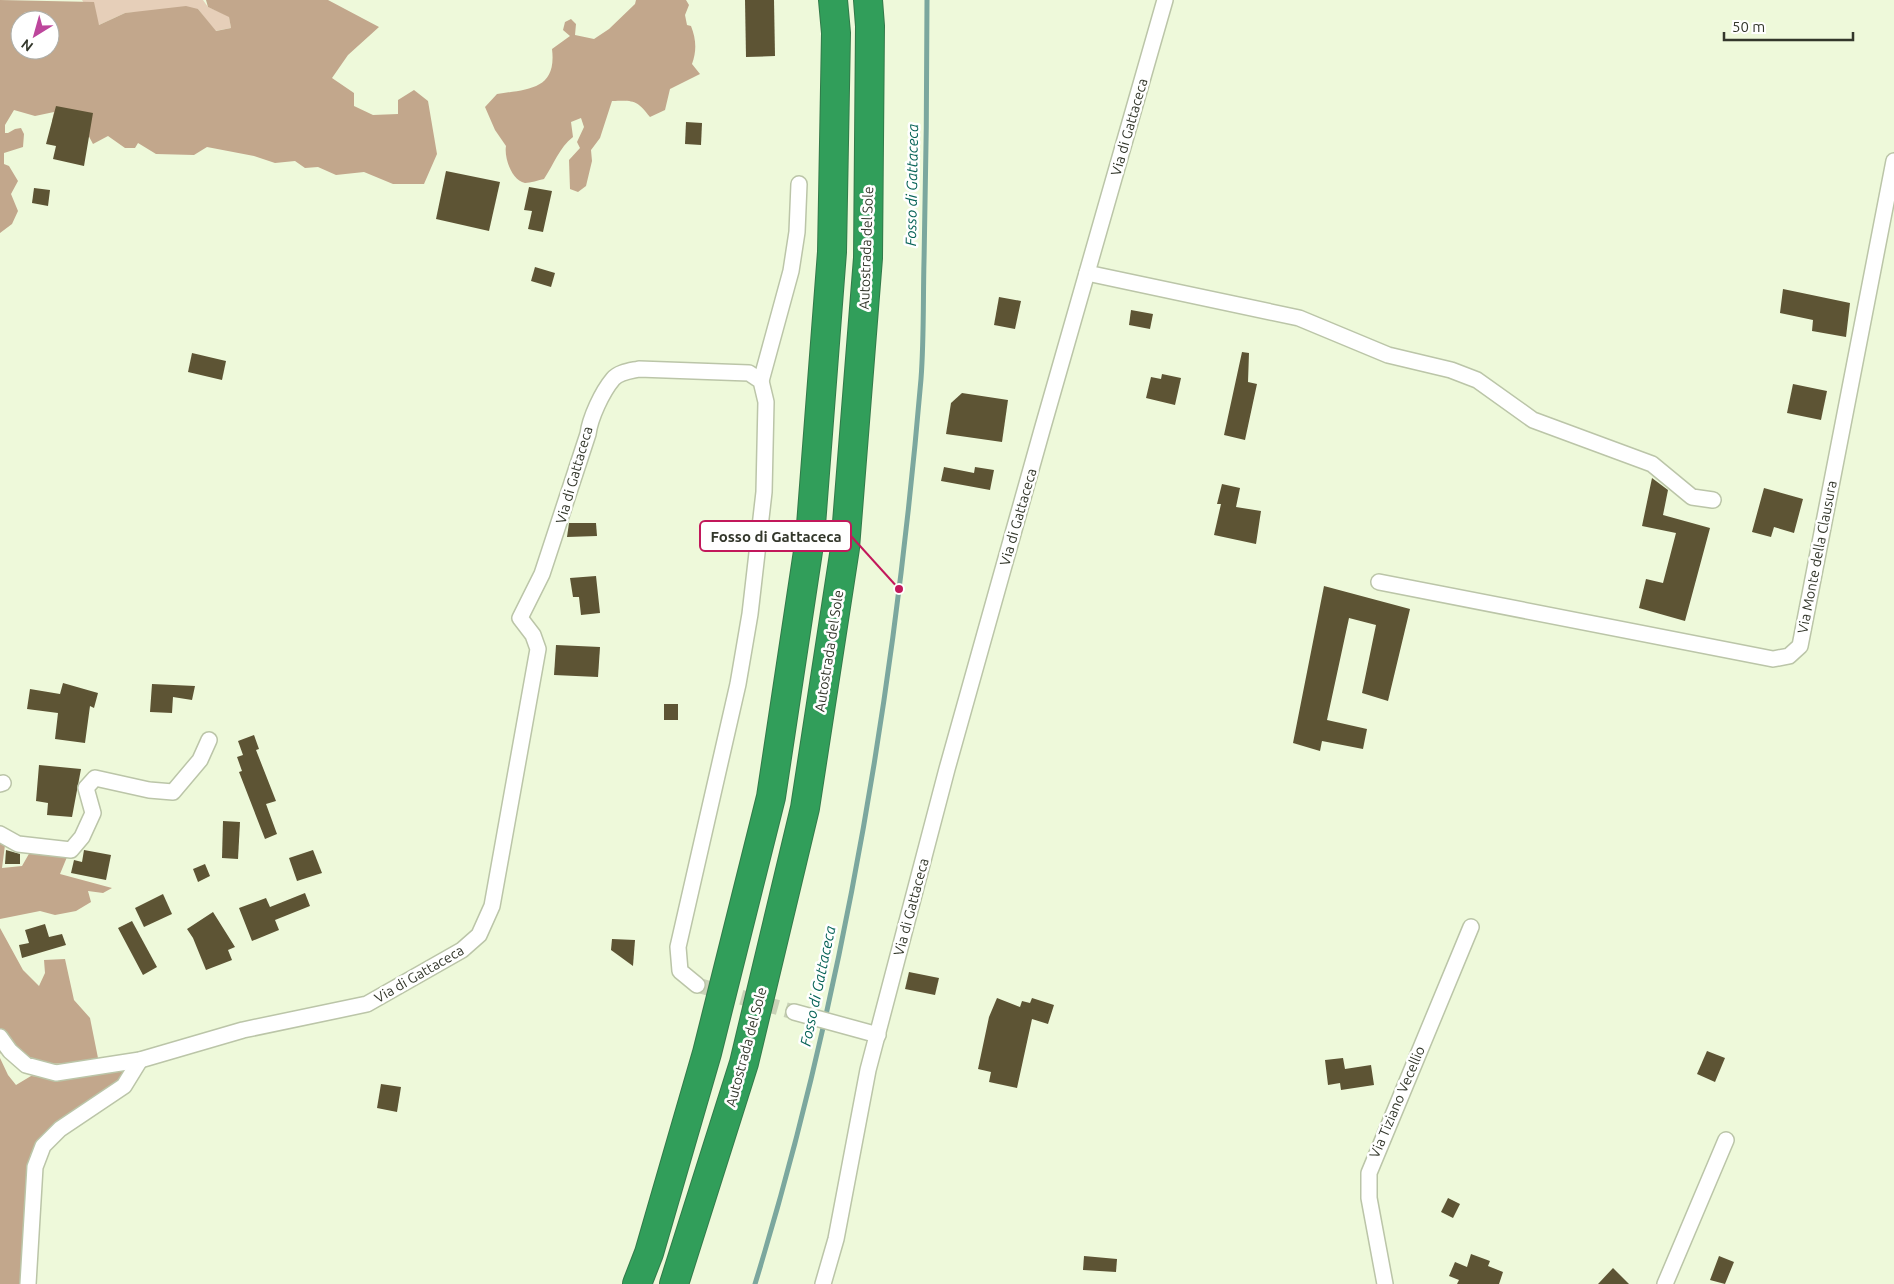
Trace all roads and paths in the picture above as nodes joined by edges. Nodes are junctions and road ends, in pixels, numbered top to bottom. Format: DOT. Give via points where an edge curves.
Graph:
graph roads {
  1 [pos="833,0"];
  2 [pos="868,0"];
  3 [pos="1165,0"];
  4 [pos="1894,161"];
  5 [pos="799,184"];
  6 [pos="1087,273"];
  7 [pos="761,381"];
  8 [pos="1713,500"];
  9 [pos="1379,582"];
  10 [pos="208,740"];
  11 [pos="0,834"];
  12 [pos="1471,927"];
  13 [pos="696,985"];
  14 [pos="794,1012"];
  15 [pos="878,1035"];
  16 [pos="0,1037"];
  17 [pos="140,1060"];
  18 [pos="1726,1140"];
  19 [pos="28,1284"];
  20 [pos="637,1284"];
  21 [pos="674,1284"];
  22 [pos="824,1284"];
  23 [pos="1385,1284"];
  24 [pos="1665,1284"];
  1 -- 20 [label="highway" via="836,33 829,301 810,538 773,788 707,1053"];
  2 -- 21 [label="highway, Autostrada del Sole" via="868,258 845,548 803,817 744,1063"];
  3 -- 6 [label="street, Via di Gattaceca"];
  4 -- 9 [label="street, Via Monte della Clausura" via="1800,646 1789,656 1773,659"];
  5 -- 7 [label="street" via="791,271"];
  6 -- 8 [label="street" via="1299,318 1388,355 1451,370 1477,380 1533,420 1652,464 1692,497"];
  6 -- 15 [label="street, Via di Gattaceca" via="948,769"];
  7 -- 13 [label="street" via="766,402 764,492 750,614 738,684 678,947 680,971"];
  7 -- 17 [label="street, Via di Gattaceca" via="749,373 639,368 613,379 590,420 542,574 520,618 533,635 538,649 492,906 479,935 462,950 367,1004 243,1030"];
  10 -- 11 [label="street" via="200,760 173,792 95,778 86,788 93,813 82,837 71,850 18,844"];
  12 -- 23 [label="street, Via Tiziano Vecellio" via="1369,1173 1370,1209"];
  14 -- 15 [label="street"];
  15 -- 22 [label="street, Via di Gattaceca"];
  16 -- 17 [label="street, Via di Gattaceca" via="10,1051 26,1064 56,1073"];
  17 -- 19 [label="street" via="124,1086 60,1129 43,1146 35,1167"];
  18 -- 24 [label="street"];
}
